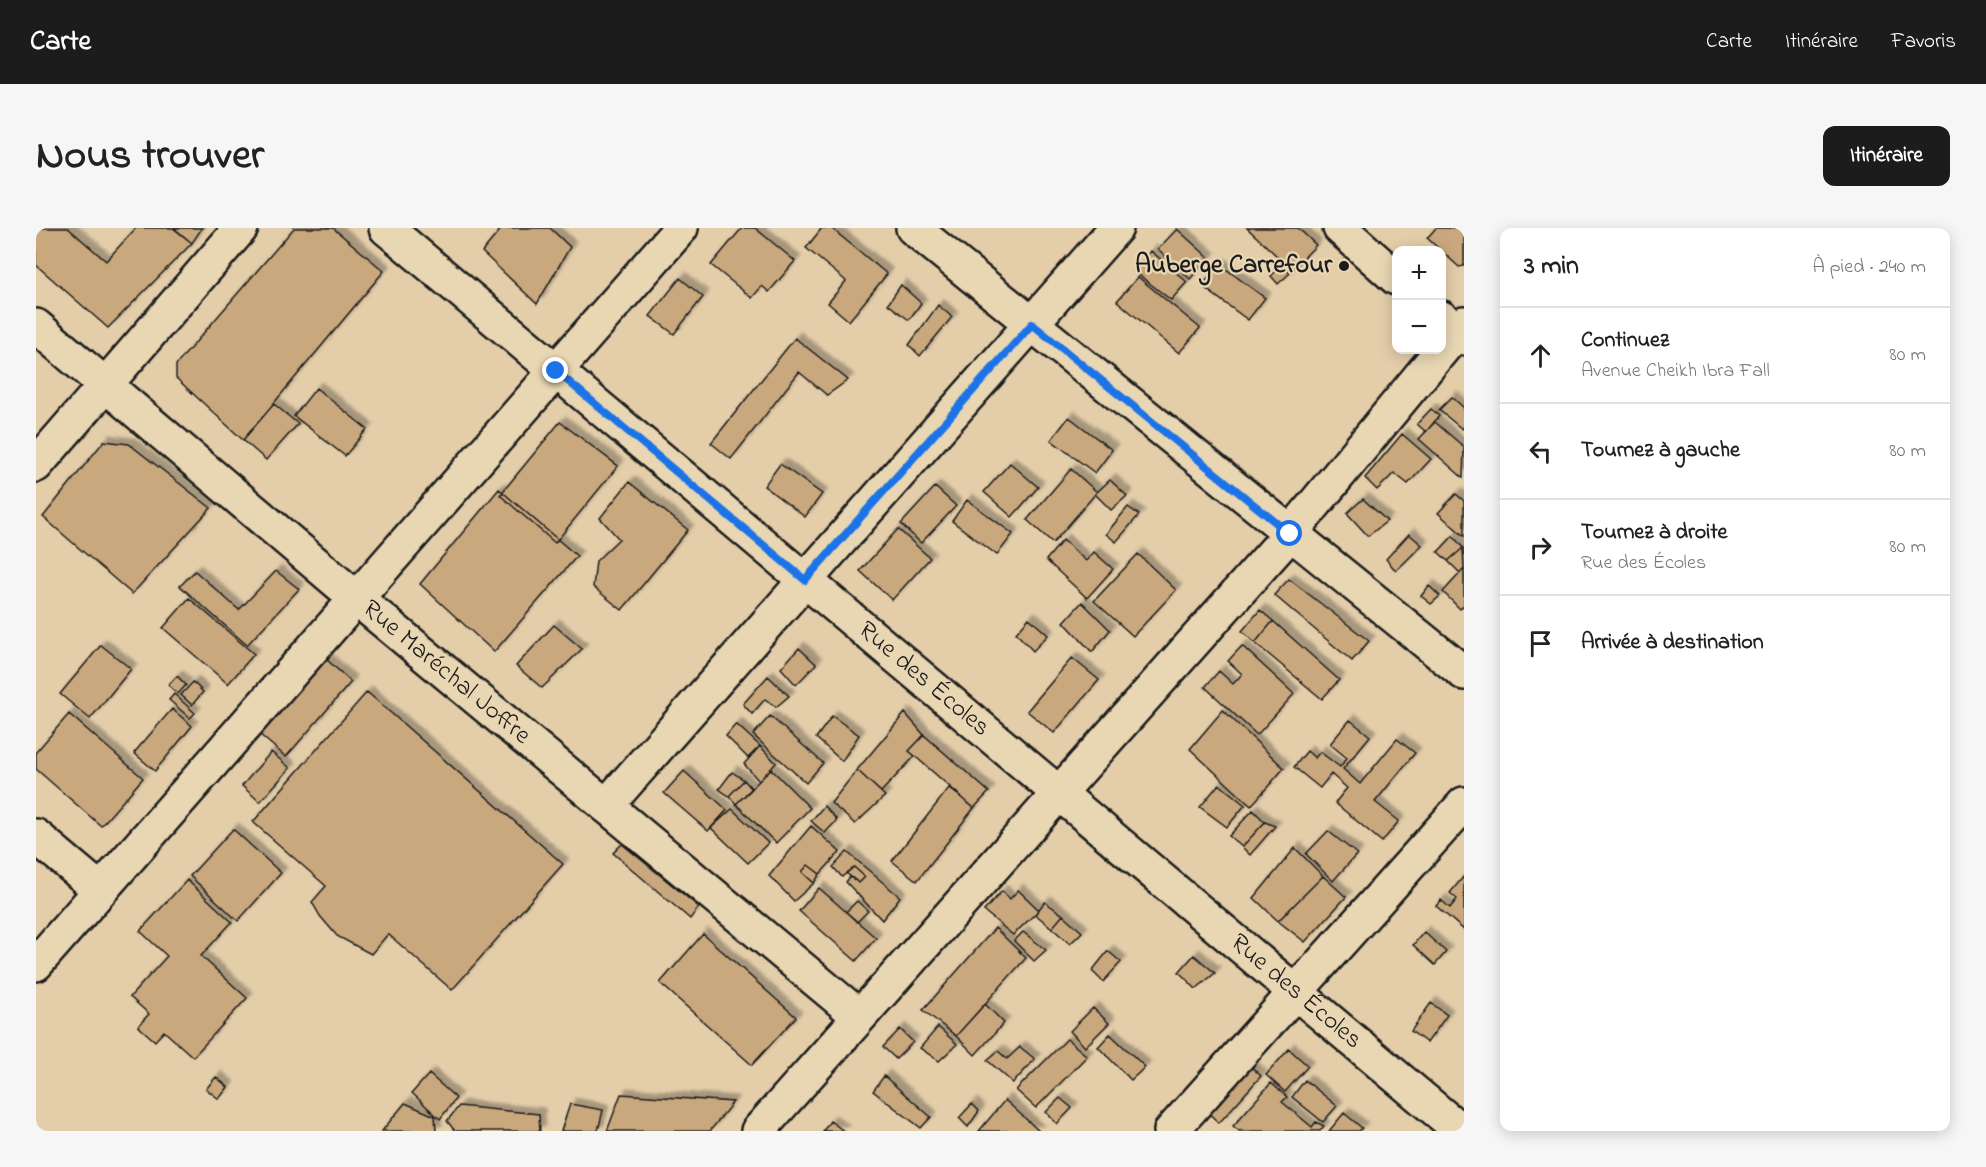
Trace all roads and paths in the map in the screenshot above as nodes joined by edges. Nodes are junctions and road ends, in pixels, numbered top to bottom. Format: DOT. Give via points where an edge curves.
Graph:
graph roads {
  1 [pos="241,228"];
  2 [pos="386,228"];
  3 [pos="681,228"];
  4 [pos="913,228"];
  5 [pos="1116,228"];
  6 [pos="1340,228"];
  7 [pos="1392,274"];
  8 [pos="1032,324"];
  9 [pos="36,326"];
  10 [pos="1457,328"];
  11 [pos="556,371"];
  12 [pos="106,383"];
  13 [pos="36,465"];
  14 [pos="1290,534"];
  15 [pos="805,580"];
  16 [pos="356,598"];
  17 [pos="1464,673"];
  18 [pos="1059,793"];
  19 [pos="1464,804"];
  20 [pos="606,806"];
  21 [pos="36,836"];
  22 [pos="100,890"];
  23 [pos="36,964"];
  24 [pos="1295,992"];
  25 [pos="859,1016"];
  26 [pos="758,1131"];
  27 [pos="1171,1131"];
  28 [pos="1461,1131"];
  1 -- 12 [label="main road"];
  2 -- 11 [label="main road, Rue des Écoles"];
  3 -- 11 [label="main road"];
  4 -- 8 [label="main road"];
  5 -- 8 [label="main road"];
  6 -- 7 [label="main road"];
  8 -- 14 [label="main road"];
  8 -- 15 [label="main road"];
  9 -- 12 [label="main road, Rue Maréchal Joffre"];
  10 -- 14 [label="main road"];
  11 -- 15 [label="main road, Rue des Écoles"];
  11 -- 16 [label="main road"];
  12 -- 13 [label="main road"];
  12 -- 16 [label="main road, Rue Maréchal Joffre"];
  14 -- 17 [label="main road"];
  14 -- 18 [label="main road"];
  15 -- 18 [label="main road, Rue des Écoles"];
  15 -- 20 [label="main road"];
  16 -- 20 [label="main road, Rue Maréchal Joffre"];
  16 -- 22 [label="main road"];
  18 -- 24 [label="main road, Rue des Écoles"];
  18 -- 25 [label="main road"];
  19 -- 24 [label="main road"];
  20 -- 25 [label="main road, Rue Maréchal Joffre"];
  21 -- 22 [label="main road"];
  22 -- 23 [label="main road"];
  24 -- 27 [label="main road"];
  24 -- 28 [label="main road, Rue des Écoles"];
  25 -- 26 [label="main road"];
}
